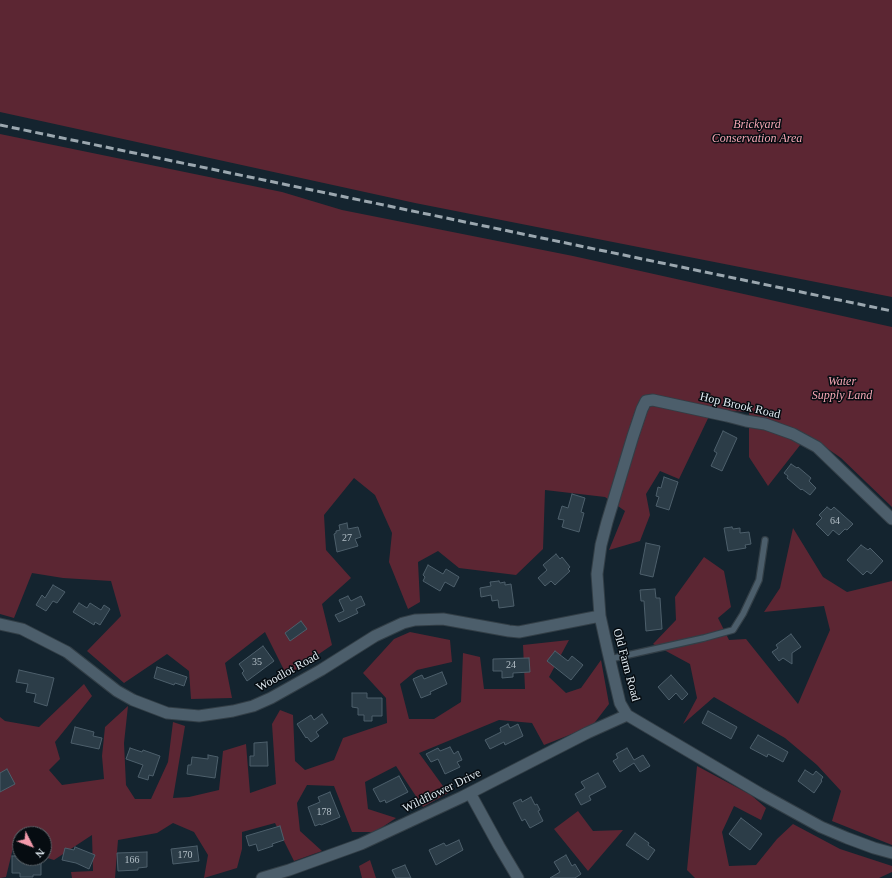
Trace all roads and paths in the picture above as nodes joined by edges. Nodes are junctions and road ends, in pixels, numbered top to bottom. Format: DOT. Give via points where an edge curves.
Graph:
graph roads {
  1 [pos="646,400"];
  2 [pos="892,519"];
  3 [pos="765,540"];
  4 [pos="600,616"];
  5 [pos="0,624"];
  6 [pos="610,659"];
  7 [pos="627,715"];
  8 [pos="470,793"];
  9 [pos="892,853"];
  10 [pos="262,878"];
  11 [pos="518,878"];
  1 -- 2 [label="street, Hop Brook Road" via="765,424 793,434 816,447"];
  1 -- 4 [label="street, Old Farm Road" via="601,545 597,574"];
  3 -- 6 [label="lane" via="759,580 733,630"];
  4 -- 5 [label="street, Woodlot Road" via="519,632 443,619 428,618 403,622 271,698 253,706 199,716 167,713 133,700 67,652 22,630"];
  4 -- 6 [label="street, Old Farm Road"];
  6 -- 7 [label="street, Old Farm Road" via="620,703"];
  7 -- 8 [label="street, Wildflower Drive"];
  7 -- 9 [label="street, Old Farm Road" via="821,827"];
  8 -- 10 [label="street, Wildflower Drive" via="361,844"];
  8 -- 11 [label="street"];
}
